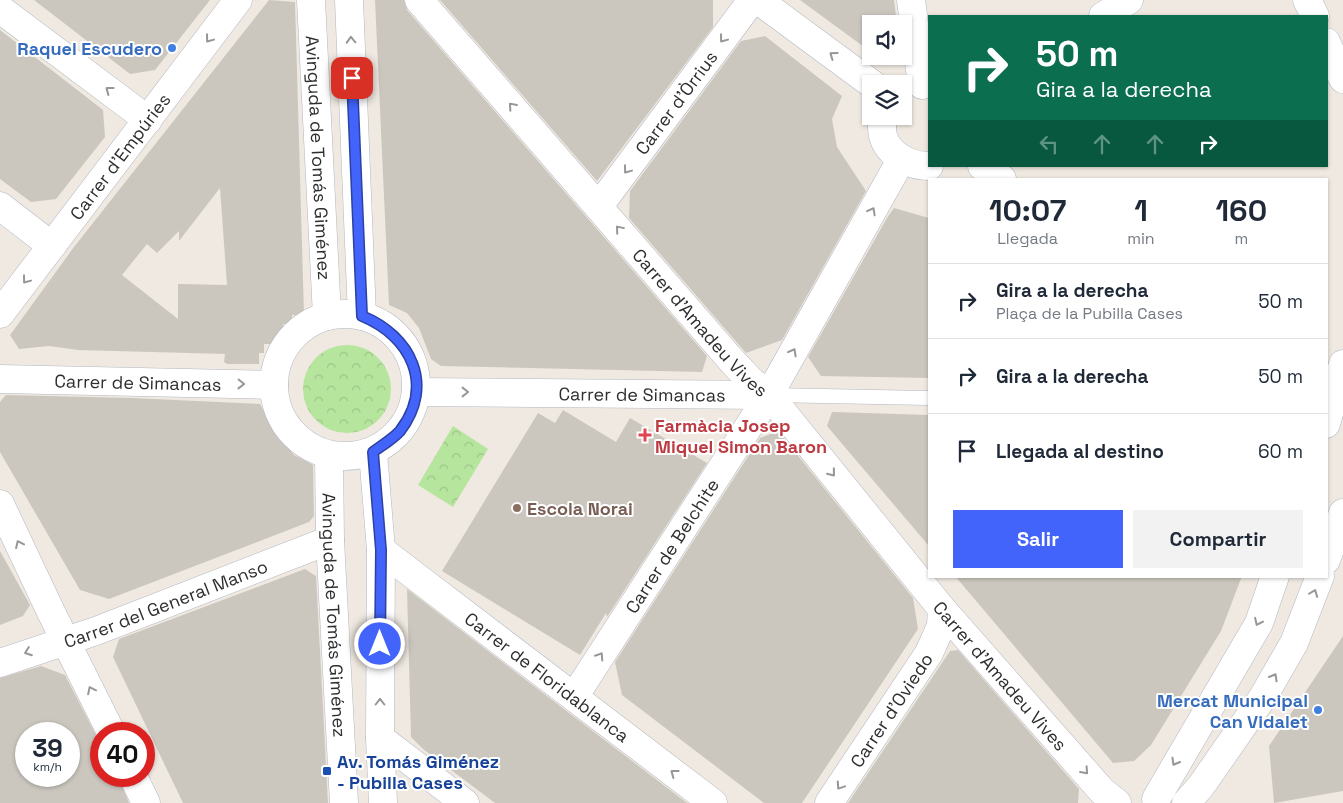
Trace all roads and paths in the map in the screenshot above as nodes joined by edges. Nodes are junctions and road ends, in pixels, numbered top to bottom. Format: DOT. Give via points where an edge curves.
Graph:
graph roads {
  1 [pos="238,0"];
  2 [pos="310,0"];
  3 [pos="349,0"];
  4 [pos="420,0"];
  5 [pos="752,0"];
  6 [pos="758,0"];
  7 [pos="910,0"];
  8 [pos="1129,0"];
  9 [pos="1308,0"];
  10 [pos="0,9"];
  11 [pos="1104,15"];
  12 [pos="1315,15"];
  13 [pos="1328,46"];
  14 [pos="862,77"];
  15 [pos="1343,79"];
  16 [pos="918,87"];
  17 [pos="148,120"];
  18 [pos="884,125"];
  19 [pos="900,160"];
  20 [pos="928,166"];
  21 [pos="984,167"];
  22 [pos="1000,178"];
  23 [pos="0,206"];
  24 [pos="599,206"];
  25 [pos="52,246"];
  26 [pos="0,314"];
  27 [pos="327,316"];
  28 [pos="362,316"];
  29 [pos="1343,364"];
  30 [pos="0,379"];
  31 [pos="274,385"];
  32 [pos="416,392"];
  33 [pos="1332,394"];
  34 [pos="768,395"];
  35 [pos="928,398"];
  36 [pos="1328,414"];
  37 [pos="1328,428"];
  38 [pos="1343,432"];
  39 [pos="373,452"];
  40 [pos="329,455"];
  41 [pos="0,504"];
  42 [pos="1341,528"];
  43 [pos="330,540"];
  44 [pos="381,550"];
  45 [pos="1328,556"];
  46 [pos="1274,578"];
  47 [pos="1319,578"];
  48 [pos="942,610"];
  49 [pos="66,640"];
  50 [pos="0,663"];
  51 [pos="574,697"];
  52 [pos="106,722"];
  53 [pos="380,738"];
  54 [pos="138,787"];
  55 [pos="1157,802"];
  56 [pos="146,803"];
  57 [pos="344,803"];
  58 [pos="383,803"];
  59 [pos="465,803"];
  60 [pos="713,803"];
  61 [pos="829,803"];
  62 [pos="1116,803"];
  63 [pos="1186,803"];
  1 -- 17 [label="street, Carrer d'Empúries, one-way"];
  2 -- 27 [label="street, Avinguda de Tomás Giménez"];
  28 -- 3 [label="street, Avinguda de Tomás Giménez, one-way"];
  24 -- 4 [label="street, Carrer d'Amadeu Vives, one-way"];
  5 -- 24 [label="street, Carrer d'Òrrius, one-way"];
  14 -- 6 [label="street, one-way"];
  7 -- 16 [label="street"];
  8 -- 11 [label="street"];
  9 -- 12 [label="street"];
  17 -- 10 [label="street, one-way"];
  13 -- 15 [label="street"];
  17 -- 25 [label="street, Carrer d'Empúries"];
  18 -- 19 [label="street" via="883,136"];
  19 -- 20 [label="street" via="915,166"];
  34 -- 19 [label="street, Carrer de Belchite, one-way"];
  21 -- 22 [label="street"];
  23 -- 25 [label="street"];
  34 -- 24 [label="street, Carrer d'Amadeu Vives, one-way" via="732,362"];
  25 -- 26 [label="street, Carrer d'Empúries, one-way"];
  27 -- 28 [label="street"];
  27 -- 31 [label="street" via="306,324 290,338 278,358"];
  28 -- 32 [label="street" via="381,323 397,336 415,372"];
  29 -- 33 [label="street"];
  30 -- 31 [label="street, Carrer de Simancas, one-way"];
  31 -- 40 [label="street" via="274,398 292,434 308,446"];
  32 -- 34 [label="street, Carrer de Simancas, one-way"];
  32 -- 39 [label="street" via="411,413 399,432"];
  33 -- 36 [label="street"];
  34 -- 35 [label="lane, Carrer de Simancas"];
  34 -- 48 [label="street, Carrer d'Amadeu Vives, one-way"];
  51 -- 34 [label="street, Carrer de Belchite, one-way"];
  37 -- 38 [label="street"];
  39 -- 40 [label="street" via="345,457"];
  39 -- 44 [label="street"];
  40 -- 43 [label="street, Avinguda de Tomás Giménez"];
  49 -- 41 [label="street, one-way"];
  42 -- 45 [label="street"];
  43 -- 49 [label="street, Carrer del General Manso"];
  43 -- 57 [label="street, Avinguda de Tomás Giménez"];
  44 -- 51 [label="street, Carrer de Floridablanca"];
  53 -- 44 [label="street, one-way"];
  46 -- 55 [label="street, one-way" via="1259,623"];
  63 -- 47 [label="street, one-way" via="1263,697 1294,643"];
  48 -- 61 [label="street, Carrer d'Oviedo, one-way" via="941,626 929,653"];
  48 -- 62 [label="street, Carrer d'Amadeu Vives, one-way"];
  49 -- 50 [label="street, Carrer del General Manso, one-way"];
  52 -- 49 [label="street, one-way"];
  60 -- 51 [label="street, Carrer de Floridablanca, one-way"];
  53 -- 58 [label="street"];
  53 -- 59 [label="street"];
  54 -- 56 [label="street"];
}
